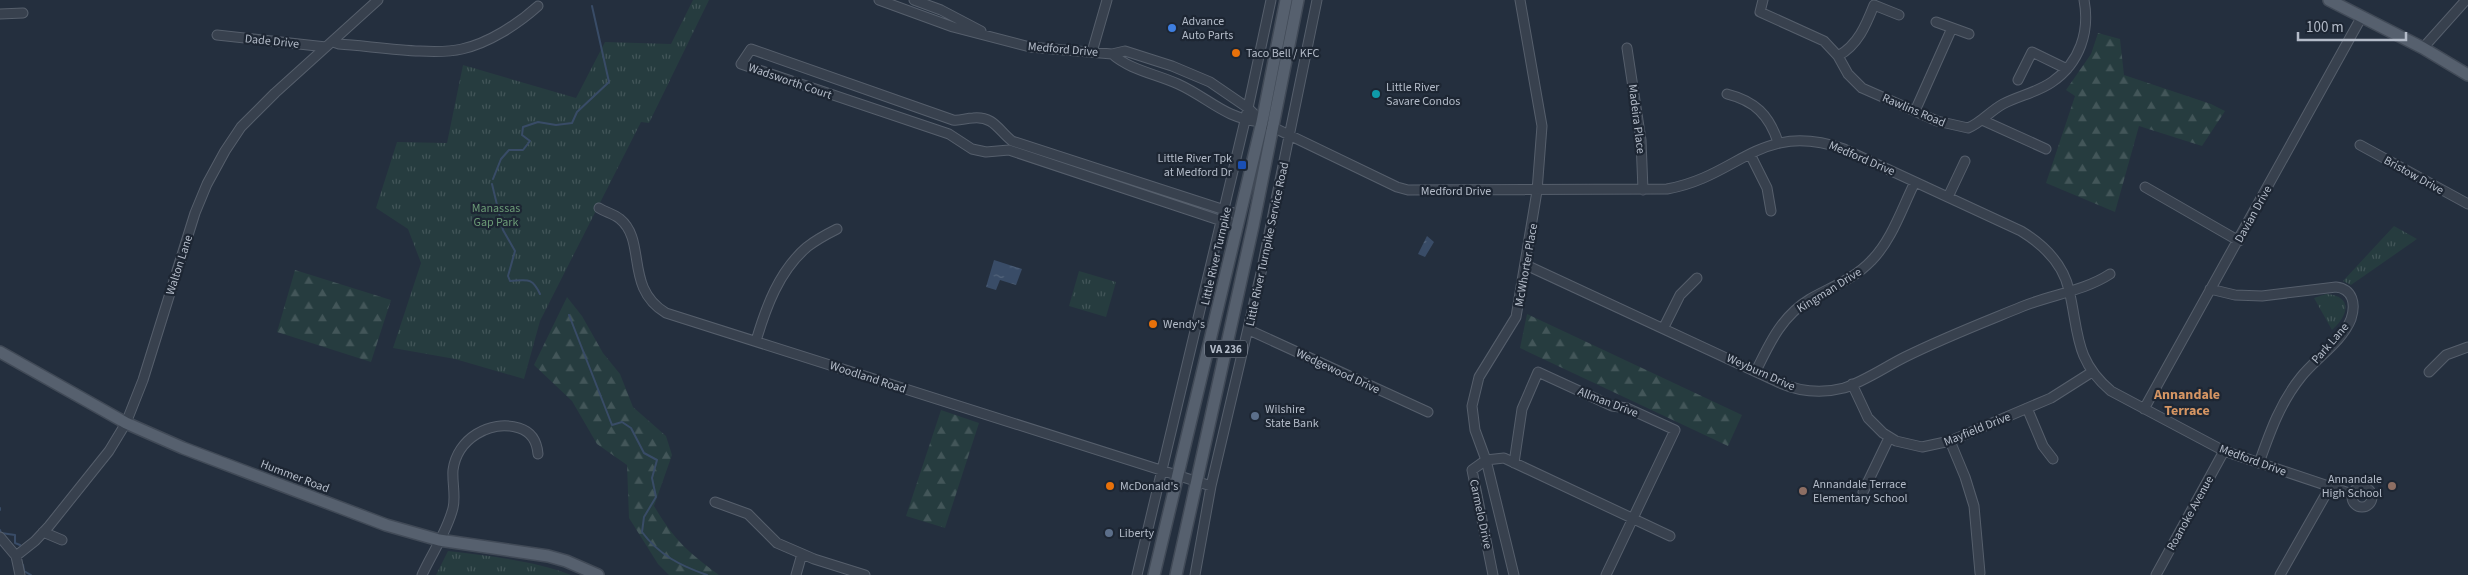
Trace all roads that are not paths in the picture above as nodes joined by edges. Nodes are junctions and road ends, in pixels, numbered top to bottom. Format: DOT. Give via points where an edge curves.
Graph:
graph roads {
  1 [pos="378,0"];
  2 [pos="878,0"];
  3 [pos="908,0"];
  4 [pos="914,0"];
  5 [pos="1107,0"];
  6 [pos="1271,0"];
  7 [pos="1286,0"];
  8 [pos="1298,0"];
  9 [pos="1317,0"];
  10 [pos="1520,0"];
  11 [pos="1763,0"];
  12 [pos="2084,0"];
  13 [pos="2329,0"];
  14 [pos="2466,0"];
  15 [pos="538,6"];
  16 [pos="904,10"];
  17 [pos="23,13"];
  18 [pos="0,14"];
  19 [pos="1899,15"];
  20 [pos="2361,18"];
  21 [pos="1936,22"];
  22 [pos="1952,28"];
  23 [pos="985,34"];
  24 [pos="1970,34"];
  25 [pos="217,35"];
  26 [pos="329,44"];
  27 [pos="1627,48"];
  28 [pos="2423,48"];
  29 [pos="1092,52"];
  30 [pos="1112,54"];
  31 [pos="1838,56"];
  32 [pos="2067,70"];
  33 [pos="2468,75"];
  34 [pos="2018,80"];
  35 [pos="1727,94"];
  36 [pos="1248,108"];
  37 [pos="1915,112"];
  38 [pos="1245,120"];
  39 [pos="1982,120"];
  40 [pos="1262,122"];
  41 [pos="1273,128"];
  42 [pos="1290,137"];
  43 [pos="1778,142"];
  44 [pos="2360,144"];
  45 [pos="2046,149"];
  46 [pos="1750,154"];
  47 [pos="1965,161"];
  48 [pos="1915,182"];
  49 [pos="2144,187"];
  50 [pos="1642,190"];
  51 [pos="1537,191"];
  52 [pos="1948,197"];
  53 [pos="2468,204"];
  54 [pos="599,208"];
  55 [pos="1224,210"];
  56 [pos="1771,211"];
  57 [pos="1238,220"];
  58 [pos="1222,221"];
  59 [pos="837,228"];
  60 [pos="2239,241"];
  61 [pos="1526,265"];
  62 [pos="2110,274"];
  63 [pos="1697,278"];
  64 [pos="2210,289"];
  65 [pos="2069,290"];
  66 [pos="1664,327"];
  67 [pos="1248,330"];
  68 [pos="756,341"];
  69 [pos="2468,347"];
  70 [pos="0,352"];
  71 [pos="1756,371"];
  72 [pos="2092,372"];
  73 [pos="2429,372"];
  74 [pos="1852,384"];
  75 [pos="2027,408"];
  76 [pos="2144,409"];
  77 [pos="1428,412"];
  78 [pos="126,423"];
  79 [pos="1888,438"];
  80 [pos="1950,441"];
  81 [pos="2224,451"];
  82 [pos="538,454"];
  83 [pos="2053,459"];
  84 [pos="1486,460"];
  85 [pos="2259,462"];
  86 [pos="1514,463"];
  87 [pos="1162,471"];
  88 [pos="1176,476"];
  89 [pos="1196,482"];
  90 [pos="1211,486"];
  91 [pos="2330,487"];
  92 [pos="1863,492"];
  93 [pos="2352,494"];
  94 [pos="715,502"];
  95 [pos="1632,519"];
  96 [pos="43,532"];
  97 [pos="1670,536"];
  98 [pos="0,537"];
  99 [pos="62,540"];
  100 [pos="439,540"];
  101 [pos="802,554"];
  102 [pos="16,556"];
  103 [pos="1980,573"];
  104 [pos="20,575"];
  105 [pos="422,575"];
  106 [pos="598,575"];
  107 [pos="796,575"];
  108 [pos="866,575"];
  109 [pos="1138,575"];
  110 [pos="1154,575"];
  111 [pos="1176,575"];
  112 [pos="1195,575"];
  113 [pos="1493,575"];
  114 [pos="1514,575"];
  115 [pos="1606,575"];
  116 [pos="2156,575"];
  117 [pos="2280,575"];
  1 -- 26 [label="street, Walton Lane"];
  2 -- 16 [label="street, Medford Drive"];
  3 -- 16 [label="street"];
  4 -- 23 [label="street, Medford Drive" via="941,10"];
  5 -- 29 [label="street"];
  6 -- 36 [label="street"];
  7 -- 40 [label="main road, Little River Turnpike / VA 236"];
  8 -- 41 [label="main road, VA 236"];
  9 -- 42 [label="street, Little River Turnpike Service Road"];
  10 -- 51 [label="street, McWhorter Place" via="1541,112"];
  11 -- 31 [label="street, Rawlins Road" via="1760,12 1824,41"];
  12 -- 32 [label="street, Rawlins Road" via="2084,38"];
  13 -- 20 [label="main road"];
  14 -- 28 [label="street"];
  15 -- 26 [label="street, Dade Drive" via="520,22 462,50 426,51"];
  16 -- 23 [label="street, Medford Drive"];
  17 -- 18 [label="street"];
  19 -- 31 [label="street" via="1874,5 1864,30 1849,50"];
  20 -- 28 [label="main road"];
  20 -- 60 [label="street, Davian Drive"];
  21 -- 22 [label="street"];
  22 -- 24 [label="street"];
  22 -- 37 [label="street"];
  23 -- 29 [label="street, Medford Drive" via="1030,47"];
  25 -- 26 [label="street, Dade Drive"];
  26 -- 78 [label="street, Walton Lane" via="251,116 216,166 195,213 143,380"];
  27 -- 50 [label="street, Madeira Place" via="1641,140"];
  28 -- 33 [label="main road"];
  29 -- 30 [label="street, Medford Drive"];
  30 -- 36 [label="street, Medford Drive" via="1125,51 1185,70 1210,82"];
  30 -- 38 [label="street, Medford Drive" via="1123,64 1180,84 1227,114"];
  31 -- 37 [label="street, Rawlins Road" via="1848,74 1862,88"];
  32 -- 34 [label="street" via="2032,52"];
  32 -- 39 [label="street, Rawlins Road" via="2051,83 2000,105"];
  35 -- 43 [label="street" via="1748,100 1761,110 1772,125"];
  36 -- 38 [label="street"];
  36 -- 40 [label="street, Medford Drive"];
  37 -- 39 [label="street, Rawlins Road" via="1949,126 1968,128"];
  38 -- 40 [label="street, Medford Drive"];
  38 -- 55 [label="street"];
  39 -- 45 [label="street"];
  40 -- 41 [label="street, Medford Drive"];
  40 -- 57 [label="main road, Little River Turnpike / VA 236"];
  41 -- 42 [label="street, Medford Drive"];
  41 -- 89 [label="main road, VA 236"];
  42 -- 51 [label="street, Medford Drive" via="1408,190"];
  42 -- 67 [label="street, Little River Turnpike Service Road"];
  43 -- 46 [label="street, Medford Drive"];
  43 -- 48 [label="street, Medford Drive" via="1801,139 1825,142"];
  44 -- 53 [label="street, Bristow Drive"];
  46 -- 50 [label="street, Medford Drive" via="1693,183 1667,190"];
  46 -- 56 [label="street" via="1767,188"];
  47 -- 52 [label="street"];
  48 -- 52 [label="street, Medford Drive"];
  48 -- 71 [label="street, Kingman Drive" via="1888,239 1872,260 1857,274 1795,310 1776,331"];
  49 -- 60 [label="street"];
  50 -- 51 [label="street, Medford Drive"];
  51 -- 61 [label="street, McWhorter Place"];
  52 -- 65 [label="street, Medford Drive" via="2043,246 2058,265"];
  54 -- 68 [label="street, Woodland Road" via="620,219 624,225 632,243 641,283 658,308"];
  55 -- 57 [label="street, Wadsworth Court"];
  55 -- 58 [label="street"];
  55 -- 58 [label="street, Wadsworth Court" via="1012,141 1000,127 986,120 953,120 751,49 741,64 949,134 972,149 986,152 1009,150"];
  57 -- 58 [label="street, Wadsworth Court"];
  57 -- 88 [label="main road, Little River Turnpike / VA 236"];
  58 -- 87 [label="street"];
  59 -- 68 [label="street" via="808,246 792,263 766,308"];
  60 -- 64 [label="street, Davian Drive"];
  61 -- 66 [label="street, Weyburn Drive"];
  61 -- 84 [label="street, McWhorter Place" via="1516,317 1479,377 1472,398 1473,420"];
  62 -- 65 [label="street, Weyburn Drive" via="2089,286"];
  63 -- 66 [label="street" via="1680,295"];
  64 -- 76 [label="street, Davian Drive"];
  64 -- 85 [label="street, Park Lane" via="2262,296 2336,287 2346,290 2353,299 2353,311 2346,328 2300,377 2282,405"];
  65 -- 72 [label="street, Medford Drive" via="2078,342"];
  65 -- 74 [label="street, Weyburn Drive" via="2022,306 1915,352"];
  66 -- 71 [label="street, Weyburn Drive"];
  67 -- 77 [label="street, Wedgewood Drive"];
  67 -- 90 [label="street, Little River Turnpike Service Road"];
  68 -- 87 [label="street, Woodland Road"];
  69 -- 73 [label="street" via="2446,355"];
  70 -- 78 [label="main road, Hummer Road"];
  71 -- 74 [label="street, Weyburn Drive" via="1805,391 1828,391"];
  72 -- 75 [label="street, Mayfield Drive" via="2063,392"];
  72 -- 76 [label="street, Medford Drive" via="2111,391"];
  74 -- 79 [label="street" via="1868,418"];
  75 -- 80 [label="street, Mayfield Drive"];
  75 -- 83 [label="street" via="2043,446"];
  76 -- 81 [label="street, Medford Drive"];
  78 -- 96 [label="street, Walton Lane" via="109,451"];
  78 -- 100 [label="main road, Hummer Road" via="386,525"];
  79 -- 80 [label="street, Mayfield Drive" via="1922,447"];
  79 -- 92 [label="street"];
  80 -- 103 [label="street" via="1973,500"];
  81 -- 85 [label="street, Medford Drive"];
  81 -- 116 [label="street, Roanoke Avenue"];
  82 -- 100 [label="street" via="532,436 513,426 485,429 468,440 456,458 454,507"];
  84 -- 86 [label="street" via="1504,458"];
  84 -- 113 [label="street, Carmelo Drive" via="1472,470"];
  84 -- 114 [label="street, McWhorter Place"];
  85 -- 91 [label="street, Medford Drive"];
  86 -- 95 [label="street"];
  86 -- 95 [label="street, Allman Drive" via="1522,409 1538,372 1675,430"];
  87 -- 88 [label="street, Woodland Road"];
  87 -- 109 [label="street"];
  88 -- 89 [label="street, Woodland Road"];
  88 -- 110 [label="main road, Little River Turnpike / VA 236"];
  89 -- 90 [label="street, Woodland Road"];
  89 -- 111 [label="main road, VA 236"];
  90 -- 112 [label="street, Little River Turnpike Service Road"];
  91 -- 93 [label="street, Medford Drive"];
  91 -- 117 [label="street"];
  94 -- 101 [label="street" via="748,514 777,543"];
  95 -- 97 [label="street"];
  95 -- 115 [label="street, Allman Drive"];
  96 -- 99 [label="street"];
  96 -- 102 [label="street, Walton Lane"];
  98 -- 102 [label="street"];
  100 -- 105 [label="street"];
  100 -- 106 [label="main road, Hummer Road" via="548,556"];
  101 -- 107 [label="street"];
  101 -- 108 [label="street"];
  102 -- 104 [label="street"];
}
